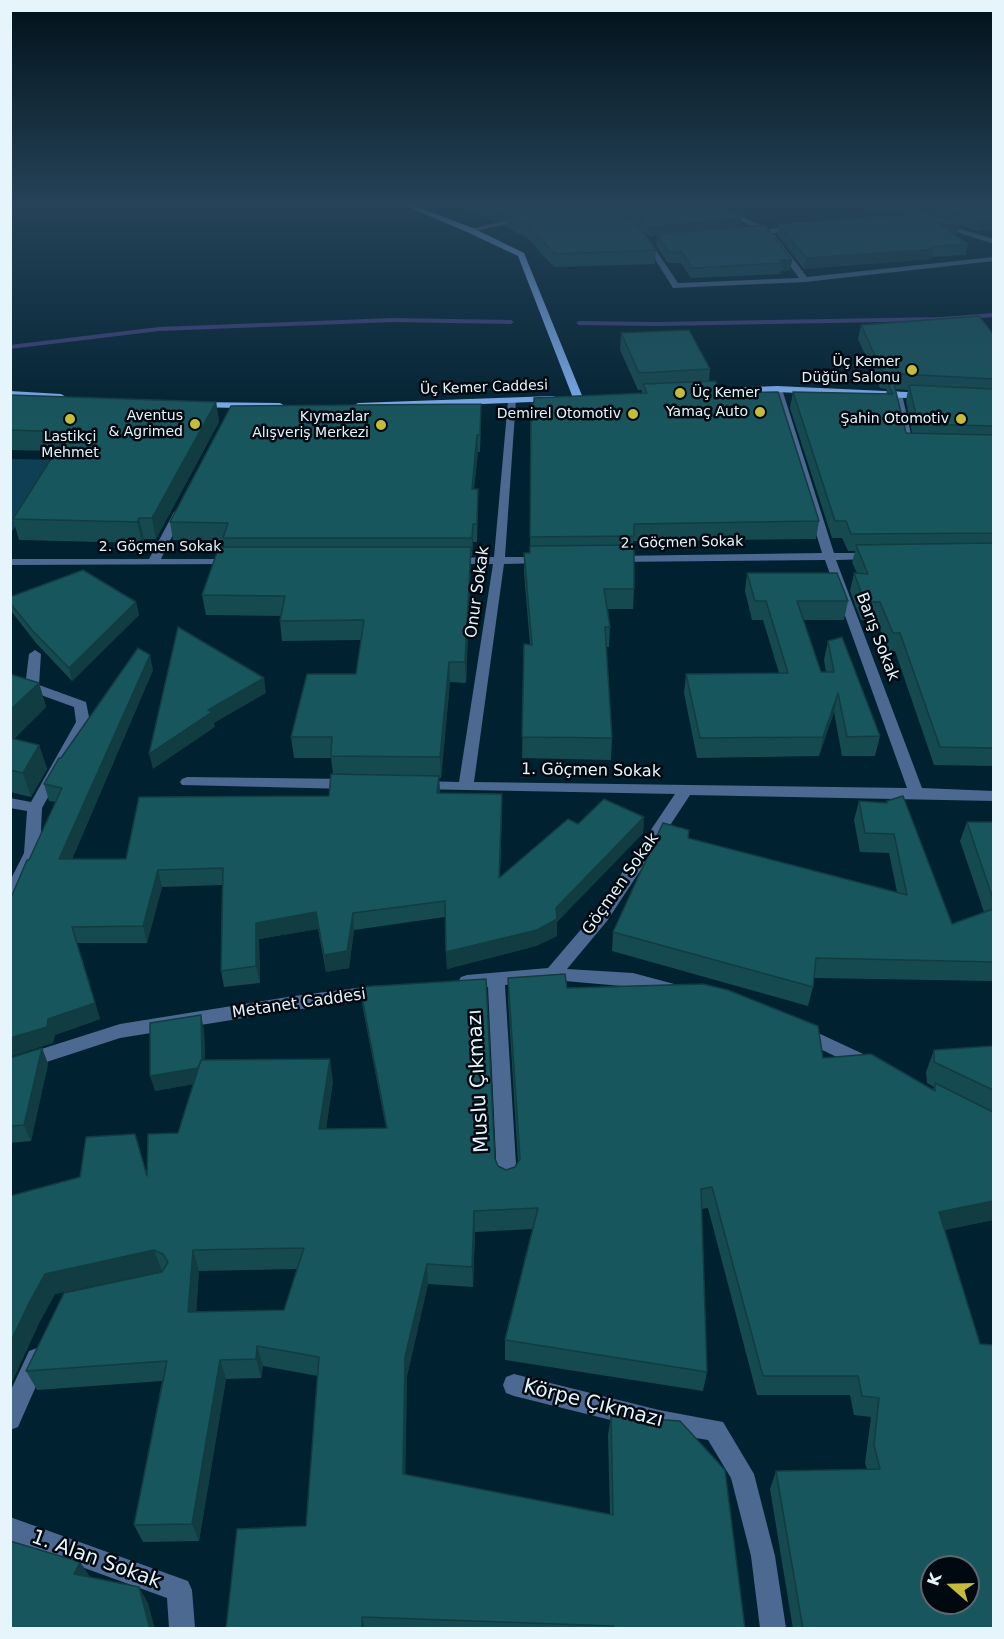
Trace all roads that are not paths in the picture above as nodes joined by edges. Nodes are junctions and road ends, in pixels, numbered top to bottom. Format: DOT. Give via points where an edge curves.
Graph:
graph roads {
  1 [pos="533,281"];
  2 [pos="673,281"];
  3 [pos="773,281"];
  4 [pos="777,389"];
  5 [pos="691,393"];
  6 [pos="10,394"];
  7 [pos="897,394"];
  8 [pos="940,397"];
  9 [pos="67,398"];
  10 [pos="513,401"];
  11 [pos="191,404"];
  12 [pos="292,406"];
  13 [pos="350,406"];
  14 [pos="918,445"];
  15 [pos="186,499"];
  16 [pos="888,555"];
  17 [pos="829,556"];
  18 [pos="605,559"];
  19 [pos="558,560"];
  20 [pos="440,561"];
  21 [pos="500,561"];
  22 [pos="10,562"];
  23 [pos="153,562"];
  24 [pos="249,562"];
  25 [pos="35,654"];
  26 [pos="187,782"];
  27 [pos="362,785"];
  28 [pos="408,785"];
  29 [pos="466,786"];
  30 [pos="685,791"];
  31 [pos="916,793"];
  32 [pos="993,796"];
  33 [pos="10,803"];
  34 [pos="34,808"];
  35 [pos="10,898"];
  36 [pos="552,974"];
  37 [pos="496,979"];
  38 [pos="448,984"];
  39 [pos="401,990"];
  40 [pos="686,993"];
  41 [pos="791,1028"];
  42 [pos="10,1067"];
  43 [pos="887,1074"];
  44 [pos="507,1180"];
  45 [pos="46,1340"];
  46 [pos="514,1385"];
  47 [pos="10,1419"];
  48 [pos="10,1529"];
  49 [pos="182,1629"];
  50 [pos="773,1629"];
  1 -- 10 [label="main road, Üç Kemer Caddesi" via="574,398"];
  2 -- 3 [label="street" via="676,286"];
  4 -- 5 [label="main road"];
  4 -- 7 [label="main road"];
  4 -- 17 [label="street, Barış Sokak"];
  6 -- 9 [label="main road"];
  7 -- 8 [label="main road"];
  7 -- 14 [label="street" via="908,445"];
  10 -- 13 [label="main road, Üç Kemer Caddesi"];
  10 -- 21 [label="street, Onur Sokak"];
  11 -- 12 [label="main road" via="233,410"];
  15 -- 23 [label="street"];
  16 -- 17 [label="street, 2. Göçmen Sokak"];
  17 -- 18 [label="street, 2. Göçmen Sokak"];
  17 -- 31 [label="street, Barış Sokak"];
  19 -- 21 [label="street"];
  20 -- 21 [label="street"];
  21 -- 29 [label="street, Onur Sokak"];
  22 -- 23 [label="street, 2. Göçmen Sokak"];
  23 -- 24 [label="street, 2. Göçmen Sokak"];
  25 -- 34 [label="street" via="32,687 81,705 83,722"];
  26 -- 27 [label="street"];
  28 -- 29 [label="street, 1. Göçmen Sokak"];
  29 -- 30 [label="street, 1. Göçmen Sokak"];
  30 -- 31 [label="street, 1. Göçmen Sokak"];
  30 -- 36 [label="street, Göçmen Sokak" via="601,917"];
  31 -- 32 [label="street, 1. Göçmen Sokak"];
  33 -- 34 [label="street"];
  34 -- 35 [label="street" via="32,853"];
  36 -- 37 [label="street"];
  36 -- 40 [label="street" via="633,980"];
  37 -- 38 [label="street"];
  37 -- 44 [label="street, Muslu Çıkmazı"];
  39 -- 42 [label="street, Metanet Caddesi" via="120,1031"];
  41 -- 43 [label="street"];
  45 -- 47 [label="street"];
  46 -- 50 [label="street, Körpe Çıkmazı" via="659,1421 715,1430 742,1473 762,1556"];
  48 -- 49 [label="street, 1. Alan Sokak" via="179,1590"];
}
